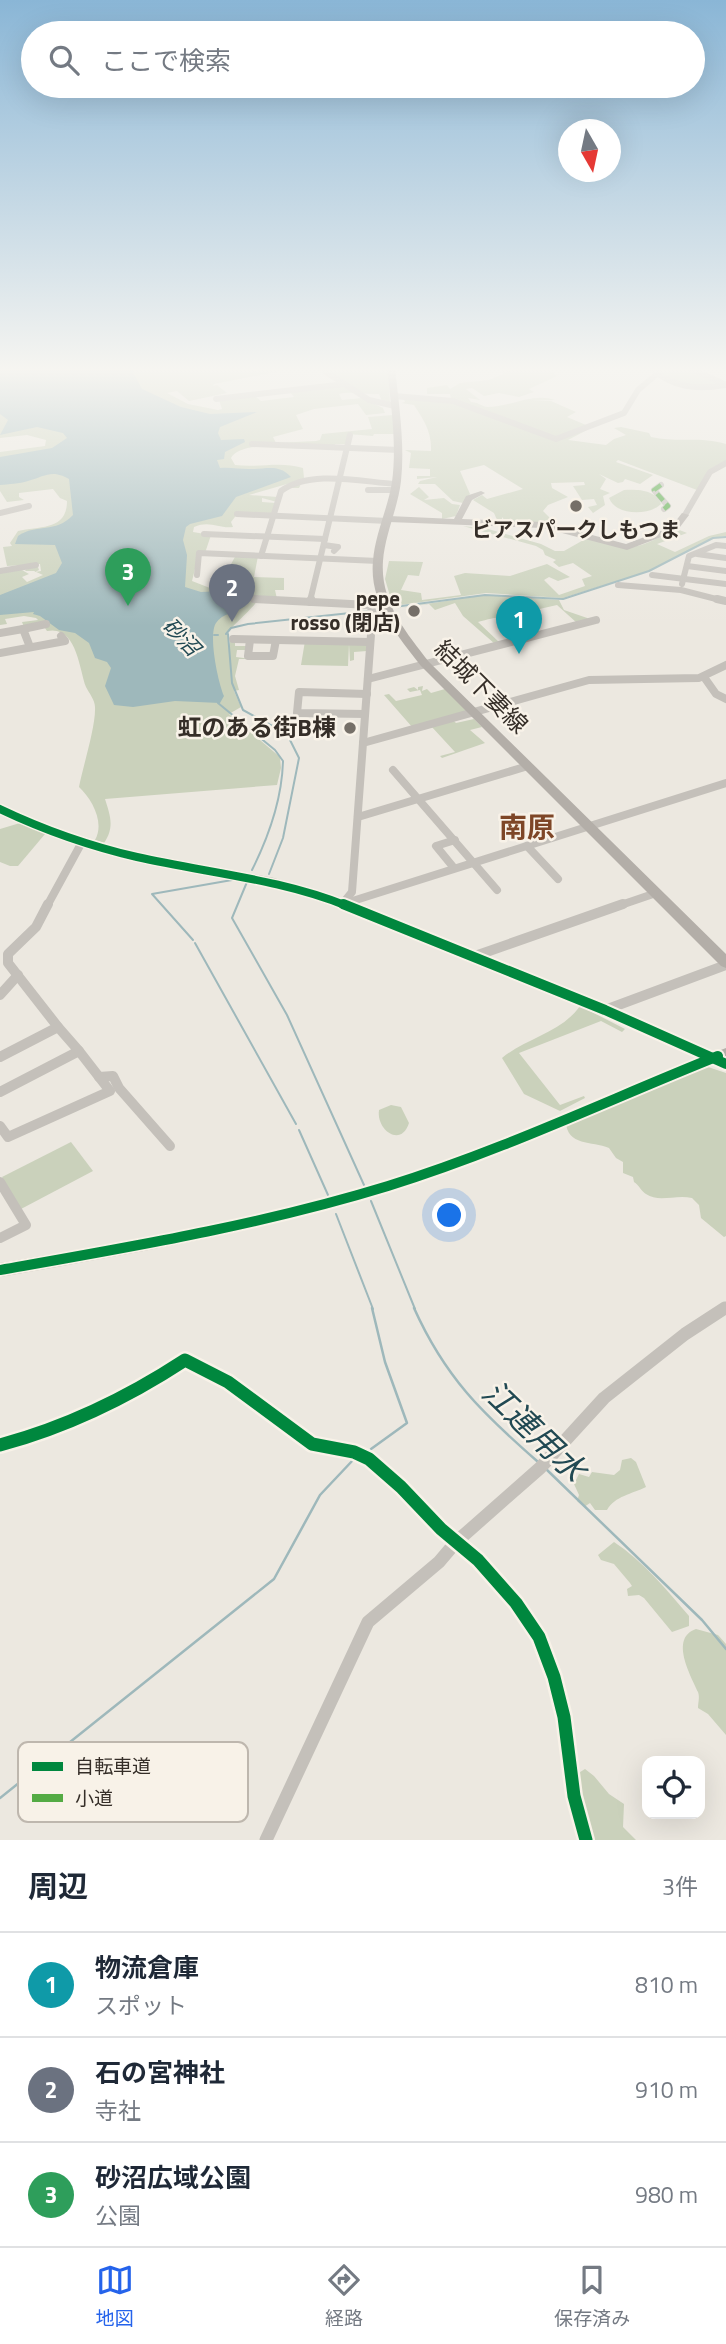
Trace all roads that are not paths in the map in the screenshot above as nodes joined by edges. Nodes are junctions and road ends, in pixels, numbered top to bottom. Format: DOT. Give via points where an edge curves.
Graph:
graph roads {
  1 [pos="345,454"];
  2 [pos="399,454"];
  3 [pos="726,463"];
  4 [pos="338,482"];
  5 [pos="661,485"];
  6 [pos="395,487"];
  7 [pos="368,489"];
  8 [pos="481,493"];
  9 [pos="29,506"];
  10 [pos="664,509"];
  11 [pos="0,513"];
  12 [pos="237,514"];
  13 [pos="685,515"];
  14 [pos="273,516"];
  15 [pos="330,518"];
  16 [pos="389,520"];
  17 [pos="457,522"];
  18 [pos="204,534"];
  19 [pos="267,536"];
  20 [pos="325,542"];
  21 [pos="726,546"];
  22 [pos="334,551"];
  23 [pos="695,554"];
  24 [pos="261,556"];
  25 [pos="726,558"];
  26 [pos="321,560"];
  27 [pos="378,561"];
  28 [pos="36,565"];
  29 [pos="328,565"];
  30 [pos="687,566"];
  31 [pos="0,571"];
  32 [pos="726,571"];
  33 [pos="197,575"];
  34 [pos="652,575"];
  35 [pos="683,579"];
  36 [pos="726,584"];
  37 [pos="618,585"];
  38 [pos="681,590"];
  39 [pos="254,599"];
  40 [pos="726,601"];
  41 [pos="310,602"];
  42 [pos="388,615"];
  43 [pos="374,616"];
  44 [pos="596,620"];
  45 [pos="46,624"];
  46 [pos="23,629"];
  47 [pos="0,633"];
  48 [pos="65,639"];
  49 [pos="233,639"];
  50 [pos="250,639"];
  51 [pos="276,640"];
  52 [pos="370,642"];
  53 [pos="30,647"];
  54 [pos="0,653"];
  55 [pos="425,664"];
  56 [pos="726,665"];
  57 [pos="704,677"];
  58 [pos="368,679"];
  59 [pos="367,694"];
  60 [pos="726,699"];
  61 [pos="475,713"];
  62 [pos="365,715"];
  63 [pos="363,743"];
  64 [pos="528,766"];
  65 [pos="393,770"];
  66 [pos="726,783"];
  67 [pos="419,799"];
  68 [pos="0,809"];
  69 [pos="358,817"];
  70 [pos="589,827"];
  71 [pos="455,840"];
  72 [pos="82,842"];
  73 [pos="527,846"];
  74 [pos="474,862"];
  75 [pos="454,868"];
  76 [pos="558,879"];
  77 [pos="497,890"];
  78 [pos="656,893"];
  79 [pos="343,904"];
  80 [pos="475,956"];
  81 [pos="726,964"];
  82 [pos="19,975"];
  83 [pos="0,996"];
  84 [pos="606,1010"];
  85 [pos="58,1027"];
  86 [pos="79,1051"];
  87 [pos="0,1057"];
  88 [pos="722,1058"];
  89 [pos="99,1077"];
  90 [pos="0,1093"];
  91 [pos="0,1126"];
  92 [pos="170,1146"];
  93 [pos="0,1182"];
  94 [pos="0,1238"];
  95 [pos="0,1270"];
  96 [pos="726,1307"];
  97 [pos="185,1360"];
  98 [pos="0,1446"];
  99 [pos="456,1542"];
  100 [pos="266,1840"];
  101 [pos="586,1840"];
  1 -- 4 [label="street"];
  2 -- 6 [label="main road, 結城下妻線"];
  3 -- 13 [label="street" via="710,472"];
  4 -- 6 [label="street"];
  4 -- 14 [label="street" via="301,480 286,485"];
  4 -- 15 [label="street"];
  5 -- 10 [label="street" via="654,491 668,506"];
  6 -- 7 [label="street"];
  6 -- 16 [label="main road, 結城下妻線"];
  8 -- 17 [label="street" via="469,498"];
  9 -- 11 [label="street"];
  12 -- 14 [label="street"];
  13 -- 17 [label="street" via="674,528 627,547 550,526"];
  14 -- 15 [label="street"];
  14 -- 19 [label="street"];
  15 -- 16 [label="street"];
  15 -- 20 [label="street"];
  16 -- 17 [label="street"];
  16 -- 27 [label="main road, 結城下妻線"];
  18 -- 19 [label="street"];
  19 -- 20 [label="street"];
  19 -- 24 [label="street"];
  20 -- 22 [label="street" via="338,547"];
  20 -- 26 [label="street"];
  21 -- 23 [label="street" via="716,544"];
  23 -- 25 [label="street"];
  23 -- 30 [label="street" via="689,556"];
  24 -- 26 [label="street"];
  24 -- 33 [label="street" via="199,553"];
  26 -- 27 [label="street"];
  26 -- 29 [label="street"];
  26 -- 41 [label="street"];
  27 -- 42 [label="main road, 結城下妻線"];
  28 -- 31 [label="street"];
  30 -- 32 [label="street"];
  30 -- 35 [label="street"];
  34 -- 35 [label="street"];
  35 -- 36 [label="street"];
  35 -- 38 [label="street"];
  37 -- 38 [label="street"];
  38 -- 40 [label="street"];
  39 -- 41 [label="street"];
  41 -- 43 [label="street" via="370,605"];
  42 -- 43 [label="street"];
  42 -- 55 [label="main road, 結城下妻線"];
  43 -- 52 [label="street"];
  44 -- 55 [label="street"];
  45 -- 46 [label="street"];
  46 -- 47 [label="street"];
  46 -- 53 [label="street"];
  48 -- 53 [label="street"];
  49 -- 50 [label="street"];
  50 -- 51 [label="street"];
  50 -- 51 [label="street" via="248,656 273,656"];
  51 -- 52 [label="street"];
  52 -- 58 [label="street"];
  53 -- 54 [label="street"];
  55 -- 58 [label="street"];
  55 -- 61 [label="main road, 結城下妻線"];
  56 -- 57 [label="street"];
  57 -- 60 [label="street" via="716,694"];
  57 -- 61 [label="street" via="589,680"];
  58 -- 59 [label="street"];
  59 -- 62 [label="street"];
  59 -- 62 [label="street" via="299,692 297,713"];
  61 -- 63 [label="street"];
  61 -- 64 [label="main road, 結城下妻線"];
  62 -- 63 [label="street"];
  63 -- 69 [label="street"];
  64 -- 67 [label="street"];
  64 -- 70 [label="main road, 結城下妻線"];
  65 -- 67 [label="street"];
  66 -- 70 [label="street"];
  67 -- 69 [label="street"];
  67 -- 71 [label="street"];
  68 -- 72 [label="street"];
  69 -- 79 [label="street" via="352,892"];
  70 -- 73 [label="street"];
  70 -- 78 [label="main road, 結城下妻線"];
  71 -- 74 [label="street"];
  71 -- 75 [label="street" via="436,846"];
  72 -- 79 [label="street" via="274,882"];
  72 -- 82 [label="street" via="36,927 8,954 8,962"];
  73 -- 74 [label="street"];
  73 -- 76 [label="street"];
  74 -- 75 [label="street"];
  74 -- 77 [label="street"];
  75 -- 79 [label="street"];
  78 -- 80 [label="street"];
  78 -- 81 [label="main road, 結城下妻線"];
  79 -- 80 [label="street"];
  80 -- 84 [label="street"];
  81 -- 84 [label="street"];
  82 -- 83 [label="street"];
  82 -- 85 [label="street"];
  84 -- 88 [label="street"];
  85 -- 86 [label="street"];
  85 -- 87 [label="street"];
  86 -- 89 [label="street"];
  86 -- 90 [label="street"];
  88 -- 95 [label="street" via="383,1188 204,1233"];
  89 -- 91 [label="street" via="110,1091 8,1137"];
  89 -- 92 [label="street" via="113,1076"];
  93 -- 94 [label="street" via="26,1226"];
  96 -- 99 [label="street" via="604,1398 544,1465"];
  97 -- 98 [label="street" via="106,1408"];
  97 -- 99 [label="street" via="228,1382 312,1444 369,1459"];
  99 -- 100 [label="street" via="368,1622"];
  99 -- 101 [label="street" via="516,1603 539,1637 555,1677 574,1796"];
}
